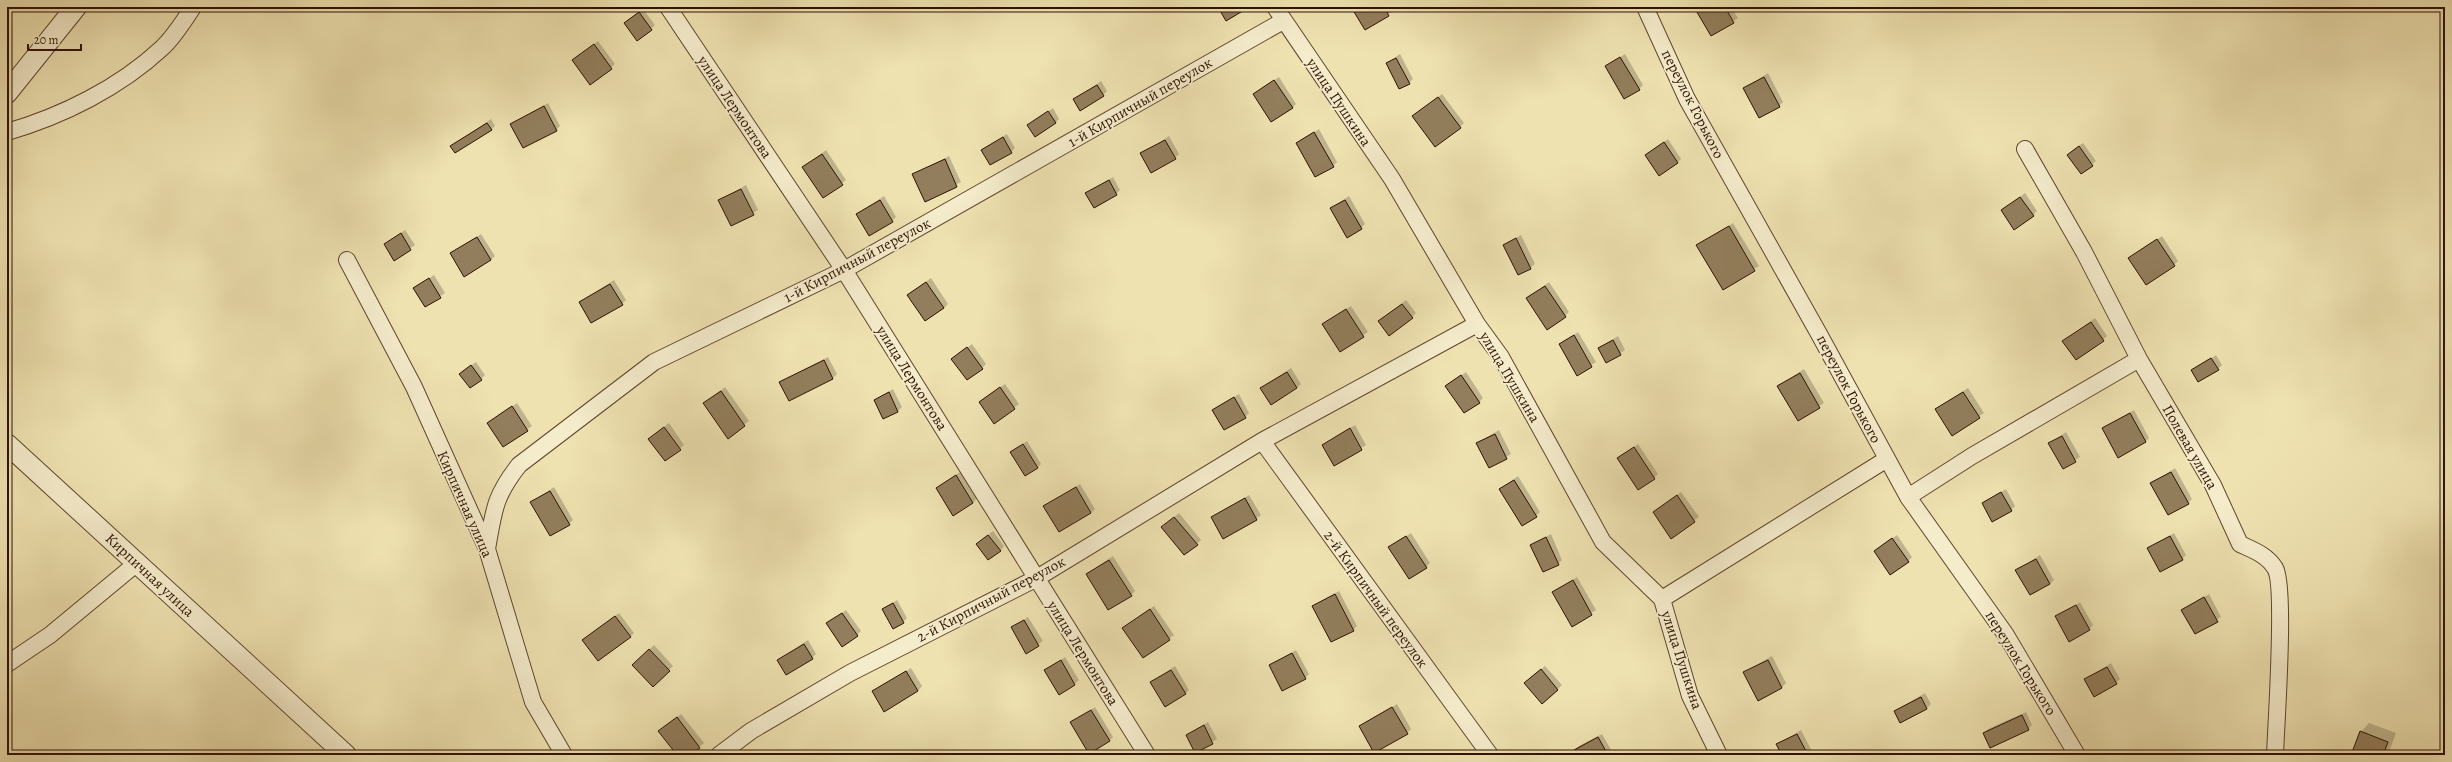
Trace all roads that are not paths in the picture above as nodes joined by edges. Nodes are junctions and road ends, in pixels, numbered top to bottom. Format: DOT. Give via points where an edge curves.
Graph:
graph roads {
  1 [pos="76,7"];
  2 [pos="193,7"];
  3 [pos="668,7"];
  4 [pos="1275,7"];
  5 [pos="1645,7"];
  6 [pos="1283,21"];
  7 [pos="7,93"];
  8 [pos="7,132"];
  9 [pos="2025,149"];
  10 [pos="347,260"];
  11 [pos="844,270"];
  12 [pos="1477,324"];
  13 [pos="2139,359"];
  14 [pos="1262,441"];
  15 [pos="7,444"];
  16 [pos="1886,458"];
  17 [pos="1908,497"];
  18 [pos="487,549"];
  19 [pos="137,563"];
  20 [pos="1037,578"];
  21 [pos="1662,599"];
  22 [pos="7,664"];
  23 [pos="346,755"];
  24 [pos="564,755"];
  25 [pos="719,755"];
  26 [pos="1147,755"];
  27 [pos="1490,755"];
  28 [pos="1719,755"];
  29 [pos="2077,755"];
  30 [pos="2275,755"];
  1 -- 7 [label="street"];
  2 -- 8 [label="street" via="162,48 119,81 77,105"];
  3 -- 11 [label="street, улица Лермонтова"];
  4 -- 6 [label="street, улица Пушкина"];
  5 -- 16 [label="street, переулок Горького" via="1687,99"];
  6 -- 11 [label="street, 1-й Кирпичный переулок"];
  6 -- 12 [label="street, улица Пушкина" via="1392,179"];
  9 -- 13 [label="street, Полевая улица" via="2084,252"];
  10 -- 18 [label="street, Кирпичная улица" via="414,388"];
  11 -- 18 [label="street, 1-й Кирпичный переулок" via="654,362 519,465 502,487 494,506"];
  11 -- 20 [label="street, улица Лермонтова"];
  12 -- 14 [label="street, 2-й Кирпичный переулок"];
  12 -- 21 [label="street, улица Пушкина" via="1501,357 1603,542"];
  13 -- 17 [label="street" via="1972,456"];
  13 -- 30 [label="street, Полевая улица" via="2213,485 2240,544 2262,554 2276,569 2280,608"];
  14 -- 20 [label="street, 2-й Кирпичный переулок"];
  14 -- 27 [label="street, 2-й Кирпичный переулок"];
  15 -- 19 [label="street, Кирпичная улица"];
  16 -- 17 [label="street, переулок Горького"];
  16 -- 21 [label="street"];
  17 -- 29 [label="street, переулок Горького" via="2006,635"];
  18 -- 24 [label="street, Кирпичная улица" via="533,702"];
  19 -- 22 [label="street" via="50,635"];
  19 -- 23 [label="street, Кирпичная улица"];
  20 -- 25 [label="street, 2-й Кирпичный переулок" via="850,673 751,731"];
  20 -- 26 [label="street, улица Лермонтова"];
  21 -- 28 [label="street, улица Пушкина" via="1690,696"];
}
